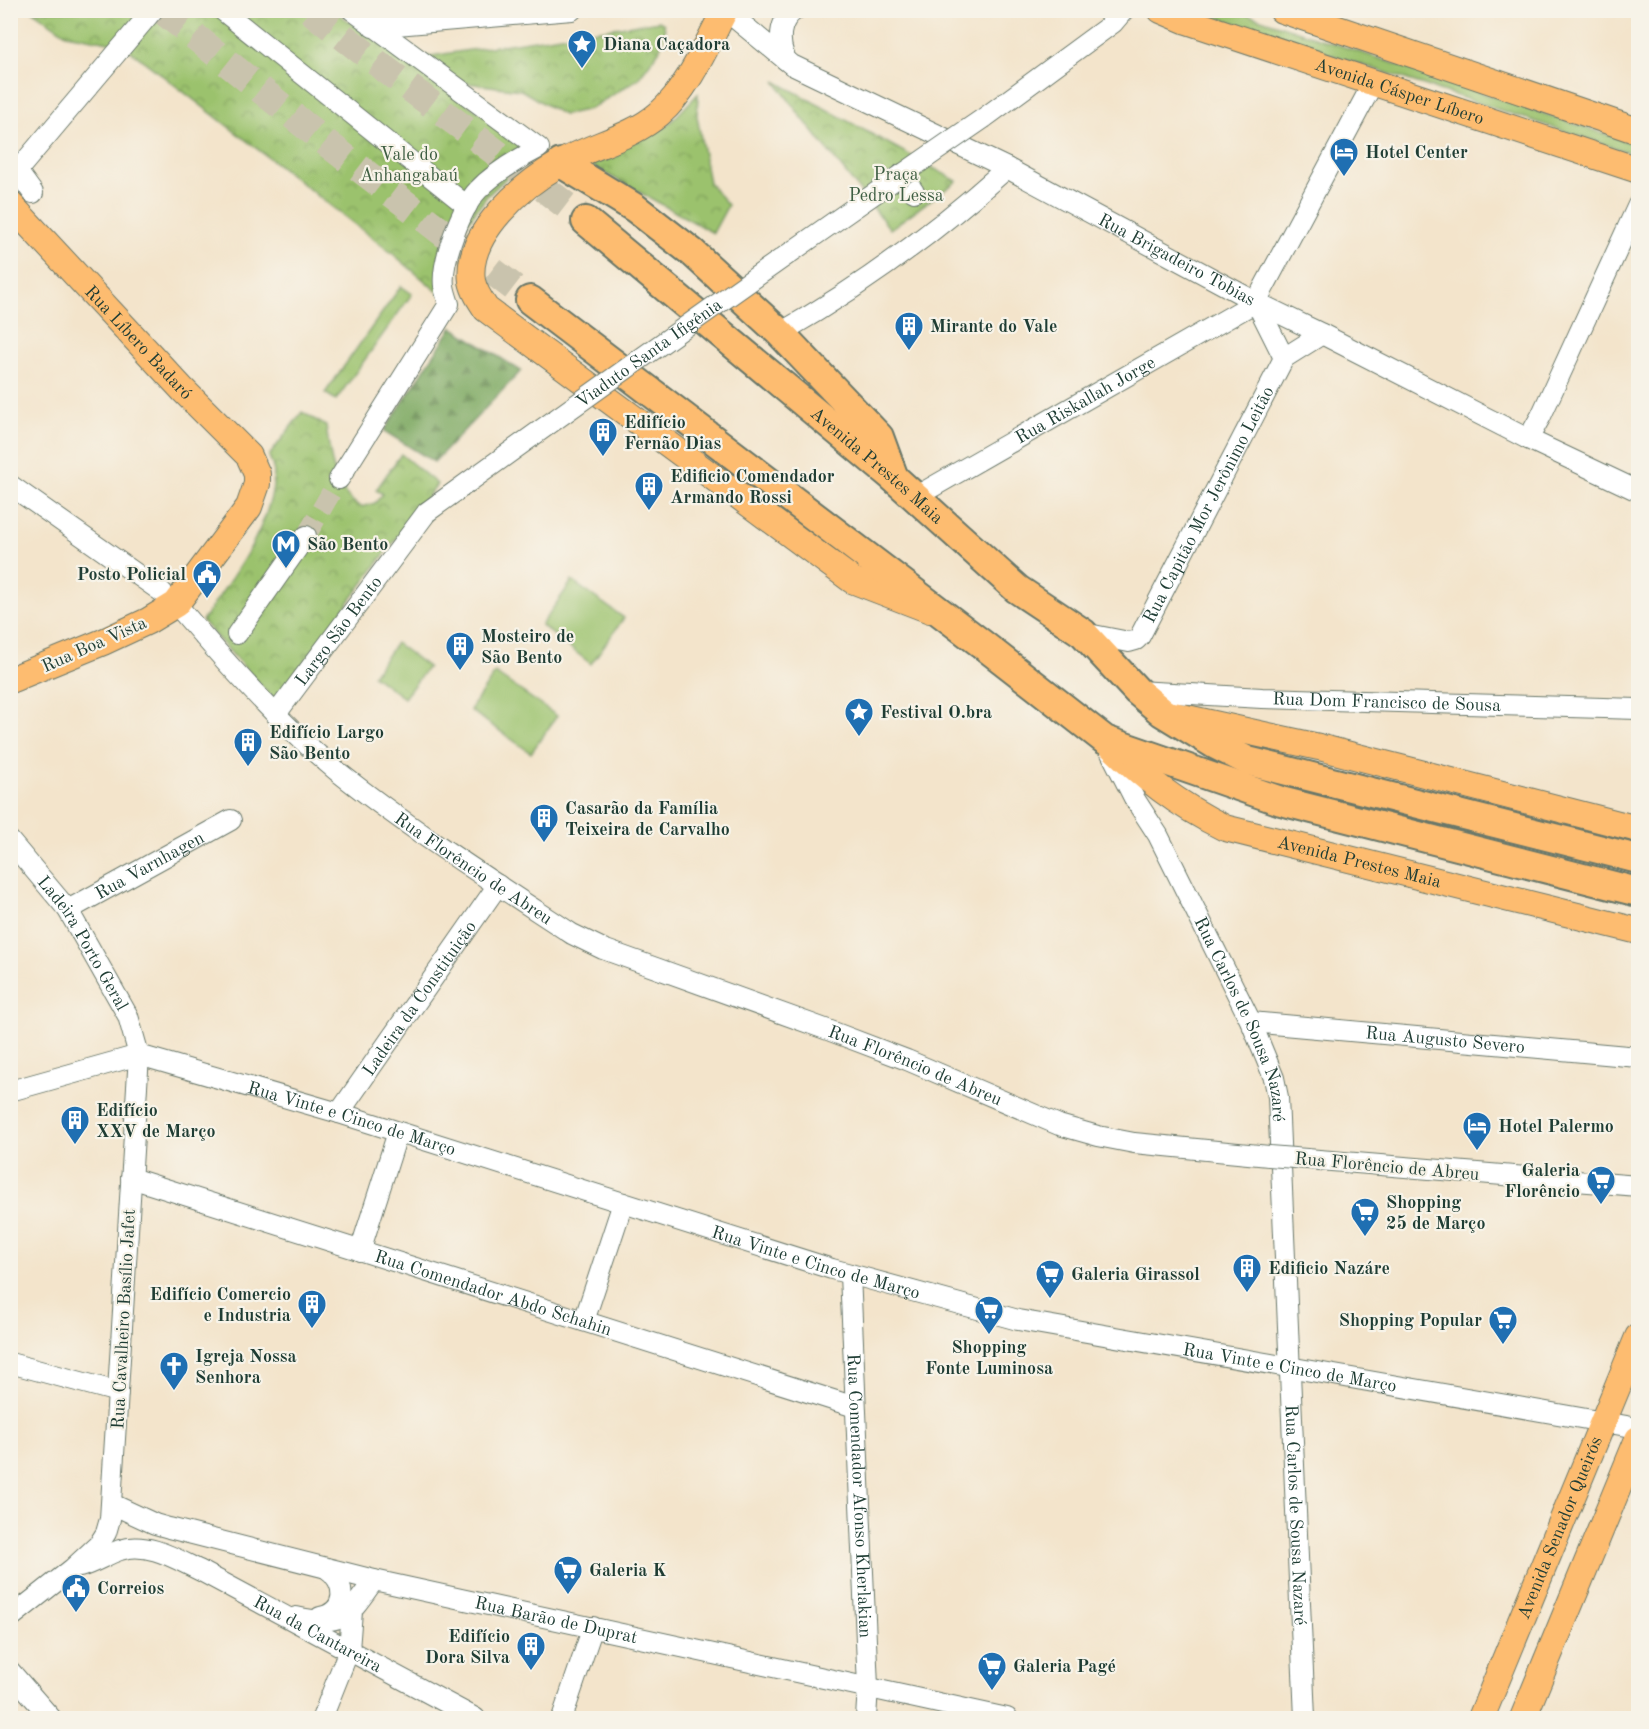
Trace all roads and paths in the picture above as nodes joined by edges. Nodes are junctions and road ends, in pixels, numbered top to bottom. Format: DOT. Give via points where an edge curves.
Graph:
graph roads {
  1 [pos="153,10"];
  2 [pos="222,10"];
  3 [pos="352,10"];
  4 [pos="572,10"];
  5 [pos="725,10"];
  6 [pos="795,10"];
  7 [pos="1124,10"];
  8 [pos="1161,10"];
  9 [pos="1282,10"];
  10 [pos="373,27"];
  11 [pos="786,60"];
  12 [pos="1373,83"];
  13 [pos="1638,130"];
  14 [pos="550,155"];
  15 [pos="14,168"];
  16 [pos="1007,168"];
  17 [pos="1638,170"];
  18 [pos="902,174"];
  19 [pos="914,192"];
  20 [pos="22,198"];
  21 [pos="1638,205"];
  22 [pos="467,206"];
  23 [pos="586,221"];
  24 [pos="1631,240"];
  25 [pos="530,300"];
  26 [pos="1256,302"];
  27 [pos="780,333"];
  28 [pos="1322,334"];
  29 [pos="1284,358"];
  30 [pos="1528,439"];
  31 [pos="894,478"];
  32 [pos="339,479"];
  33 [pos="10,485"];
  34 [pos="1638,490"];
  35 [pos="915,497"];
  36 [pos="306,536"];
  37 [pos="404,542"];
  38 [pos="169,598"];
  39 [pos="939,613"];
  40 [pos="1083,633"];
  41 [pos="237,634"];
  42 [pos="10,680"];
  43 [pos="1137,691"];
  44 [pos="1638,709"];
  45 [pos="1162,712"];
  46 [pos="276,714"];
  47 [pos="1105,740"];
  48 [pos="231,820"];
  49 [pos="1638,829"];
  50 [pos="10,841"];
  51 [pos="1638,859"];
  52 [pos="498,885"];
  53 [pos="1638,892"];
  54 [pos="68,910"];
  55 [pos="1638,931"];
  56 [pos="1251,1022"];
  57 [pos="139,1055"];
  58 [pos="1638,1057"];
  59 [pos="10,1091"];
  60 [pos="339,1113"];
  61 [pos="398,1132"];
  62 [pos="131,1178"];
  63 [pos="1638,1186"];
  64 [pos="623,1203"];
  65 [pos="360,1251"];
  66 [pos="849,1274"];
  67 [pos="584,1321"];
  68 [pos="1638,1337"];
  69 [pos="10,1363"];
  70 [pos="1290,1366"];
  71 [pos="118,1392"];
  72 [pos="855,1407"];
  73 [pos="1604,1422"];
  74 [pos="1638,1428"];
  75 [pos="1638,1439"];
  76 [pos="112,1504"];
  77 [pos="169,1528"];
  78 [pos="215,1541"];
  79 [pos="161,1553"];
  80 [pos="326,1568"];
  81 [pos="72,1569"];
  82 [pos="201,1571"];
  83 [pos="374,1580"];
  84 [pos="276,1611"];
  85 [pos="352,1611"];
  86 [pos="10,1618"];
  87 [pos="305,1619"];
  88 [pos="593,1627"];
  89 [pos="349,1650"];
  90 [pos="10,1671"];
  91 [pos="868,1687"];
  92 [pos="51,1719"];
  93 [pos="322,1719"];
  94 [pos="475,1719"];
  95 [pos="562,1719"];
  96 [pos="866,1719"];
  97 [pos="1007,1719"];
  98 [pos="1305,1719"];
  99 [pos="1480,1719"];
  100 [pos="1522,1719"];
  1 -- 15 [label="street"];
  2 -- 22 [label="street"];
  3 -- 10 [label="street"];
  4 -- 10 [label="street"];
  5 -- 11 [label="street, Rua Brigadeiro Tobias"];
  5 -- 14 [label="main road" via="684,86 659,114 631,132"];
  6 -- 11 [label="street" via="786,18 781,36"];
  7 -- 18 [label="street, Viaduto Santa Ifigênia, bridge" via="1113,23"];
  8 -- 12 [label="main road, Avenida Cásper Líbero"];
  9 -- 13 [label="main road"];
  10 -- 14 [label="street"];
  11 -- 16 [label="street, Rua Brigadeiro Tobias"];
  12 -- 17 [label="main road, Avenida Cásper Líbero"];
  12 -- 26 [label="street"];
  14 -- 22 [label="street" via="522,158 477,191"];
  14 -- 27 [label="highway" via="635,208 685,246"];
  14 -- 39 [label="main road, Avenida Prestes Maia" via="489,225 473,255 472,282 486,309 852,580"];
  15 -- 20 [label="street"];
  16 -- 26 [label="street, Rua Brigadeiro Tobias"];
  16 -- 27 [label="street" via="860,283"];
  18 -- 19 [label="street"];
  18 -- 37 [label="street, Viaduto Santa Ifigênia, bridge" via="428,512"];
  20 -- 38 [label="main road, Rua Líbero Badaró" via="183,390 249,456 257,474 249,507"];
  21 -- 24 [label="street"];
  22 -- 32 [label="street" via="449,250 444,284 449,304"];
  23 -- 31 [label="highway, Avenida Prestes Maia"];
  24 -- 30 [label="street"];
  25 -- 39 [label="highway, Avenida Prestes Maia"];
  26 -- 28 [label="street, Rua Brigadeiro Tobias"];
  26 -- 29 [label="street"];
  26 -- 35 [label="street, Rua Riskallah Jorge"];
  27 -- 31 [label="highway" via="879,437"];
  28 -- 29 [label="street"];
  28 -- 30 [label="street, Rua Brigadeiro Tobias"];
  29 -- 40 [label="street, Rua Capitão Mor Jerônimo Leitão" via="1140,636 1129,642"];
  30 -- 34 [label="street, Rua Brigadeiro Tobias"];
  31 -- 35 [label="highway, Avenida Prestes Maia"];
  33 -- 38 [label="street"];
  35 -- 40 [label="highway, Avenida Prestes Maia" via="1017,588"];
  36 -- 41 [label="street"];
  37 -- 46 [label="street, Largo São Bento"];
  38 -- 42 [label="main road, Rua Boa Vista" via="148,621"];
  38 -- 46 [label="street"];
  39 -- 47 [label="highway, Avenida Prestes Maia"];
  40 -- 43 [label="highway, Avenida Prestes Maia"];
  43 -- 44 [label="street, Rua Dom Francisco de Sousa"];
  43 -- 45 [label="highway, Avenida Prestes Maia"];
  45 -- 49 [label="main road, Avenida Prestes Maia" via="1319,747"];
  45 -- 51 [label="highway, Avenida Prestes Maia" via="1248,761"];
  46 -- 52 [label="street, Rua Florêncio de Abreu" via="336,770"];
  47 -- 53 [label="highway, Avenida Prestes Maia" via="1281,801"];
  47 -- 55 [label="main road, Avenida Prestes Maia" via="1145,778 1193,813 1225,828"];
  47 -- 56 [label="street, Rua Carlos de Sousa Nazaré" via="1158,835"];
  48 -- 54 [label="street, Rua Varnhagen"];
  50 -- 54 [label="street, Ladeira Porto Geral"];
  52 -- 60 [label="street, Ladeira da Constituição"];
  52 -- 63 [label="street, Rua Florêncio de Abreu, bridge" via="572,934 603,949 868,1045 1059,1125 1098,1136 1307,1160"];
  54 -- 57 [label="street, Ladeira Porto Geral" via="128,1016"];
  56 -- 58 [label="street, Rua Augusto Severo"];
  56 -- 70 [label="street, Rua Carlos de Sousa Nazaré" via="1278,1097"];
  57 -- 59 [label="street"];
  57 -- 60 [label="street, Rua Vinte e Cinco de Março"];
  57 -- 62 [label="street, Rua Cavalheiro Basílio Jafet"];
  60 -- 61 [label="street, Rua Vinte e Cinco de Março"];
  61 -- 64 [label="street, Rua Vinte e Cinco de Março"];
  61 -- 65 [label="street"];
  62 -- 65 [label="street, Rua Comendador Abdo Schahin"];
  62 -- 71 [label="street, Rua Cavalheiro Basílio Jafet"];
  64 -- 66 [label="street, Rua Vinte e Cinco de Março"];
  64 -- 67 [label="street"];
  65 -- 67 [label="street, Rua Comendador Abdo Schahin"];
  66 -- 70 [label="street, Rua Vinte e Cinco de Março" via="1018,1320"];
  66 -- 72 [label="street, Rua Comendador Afonso Kherlakian"];
  67 -- 72 [label="street, Rua Comendador Abdo Schahin"];
  68 -- 73 [label="main road, Avenida Senador Queirós"];
  69 -- 71 [label="street"];
  70 -- 73 [label="street, Rua Vinte e Cinco de Março"];
  70 -- 98 [label="street, Rua Carlos de Sousa Nazaré"];
  71 -- 76 [label="street, Rua Cavalheiro Basílio Jafet"];
  72 -- 91 [label="street, Rua Comendador Afonso Kherlakian"];
  73 -- 74 [label="street, Rua Vinte e Cinco de Março"];
  73 -- 99 [label="main road, Avenida Senador Queirós"];
  75 -- 100 [label="main road, Avenida Senador Queirós"];
  76 -- 77 [label="street, Rua Barão de Duprat"];
  76 -- 81 [label="street, Rua Cavalheiro Basílio Jafet" via="104,1537"];
  77 -- 78 [label="street, Rua Barão de Duprat"];
  77 -- 79 [label="street"];
  78 -- 80 [label="street, Rua Barão de Duprat"];
  78 -- 82 [label="street" via="204,1548"];
  79 -- 81 [label="street, Rua Cavalheiro Basílio Jafet" via="131,1548"];
  79 -- 82 [label="street, Rua da Cantareira"];
  80 -- 83 [label="street, Rua Barão de Duprat"];
  80 -- 87 [label="street" via="339,1580 337,1609"];
  81 -- 86 [label="street, Rua Cavalheiro Basílio Jafet"];
  82 -- 84 [label="street, Rua da Cantareira"];
  83 -- 85 [label="street"];
  83 -- 88 [label="street, Rua Barão de Duprat"];
  84 -- 87 [label="street"];
  84 -- 89 [label="street, Rua da Cantareira"];
  85 -- 87 [label="street" via="335,1620"];
  85 -- 89 [label="street"];
  88 -- 91 [label="street, Rua Barão de Duprat"];
  88 -- 95 [label="street"];
  89 -- 93 [label="street"];
  89 -- 94 [label="street, Rua da Cantareira"];
  90 -- 92 [label="street"];
  91 -- 96 [label="street, Rua Comendador Afonso Kherlakian"];
  91 -- 97 [label="street, Rua Barão de Duprat"];
}
